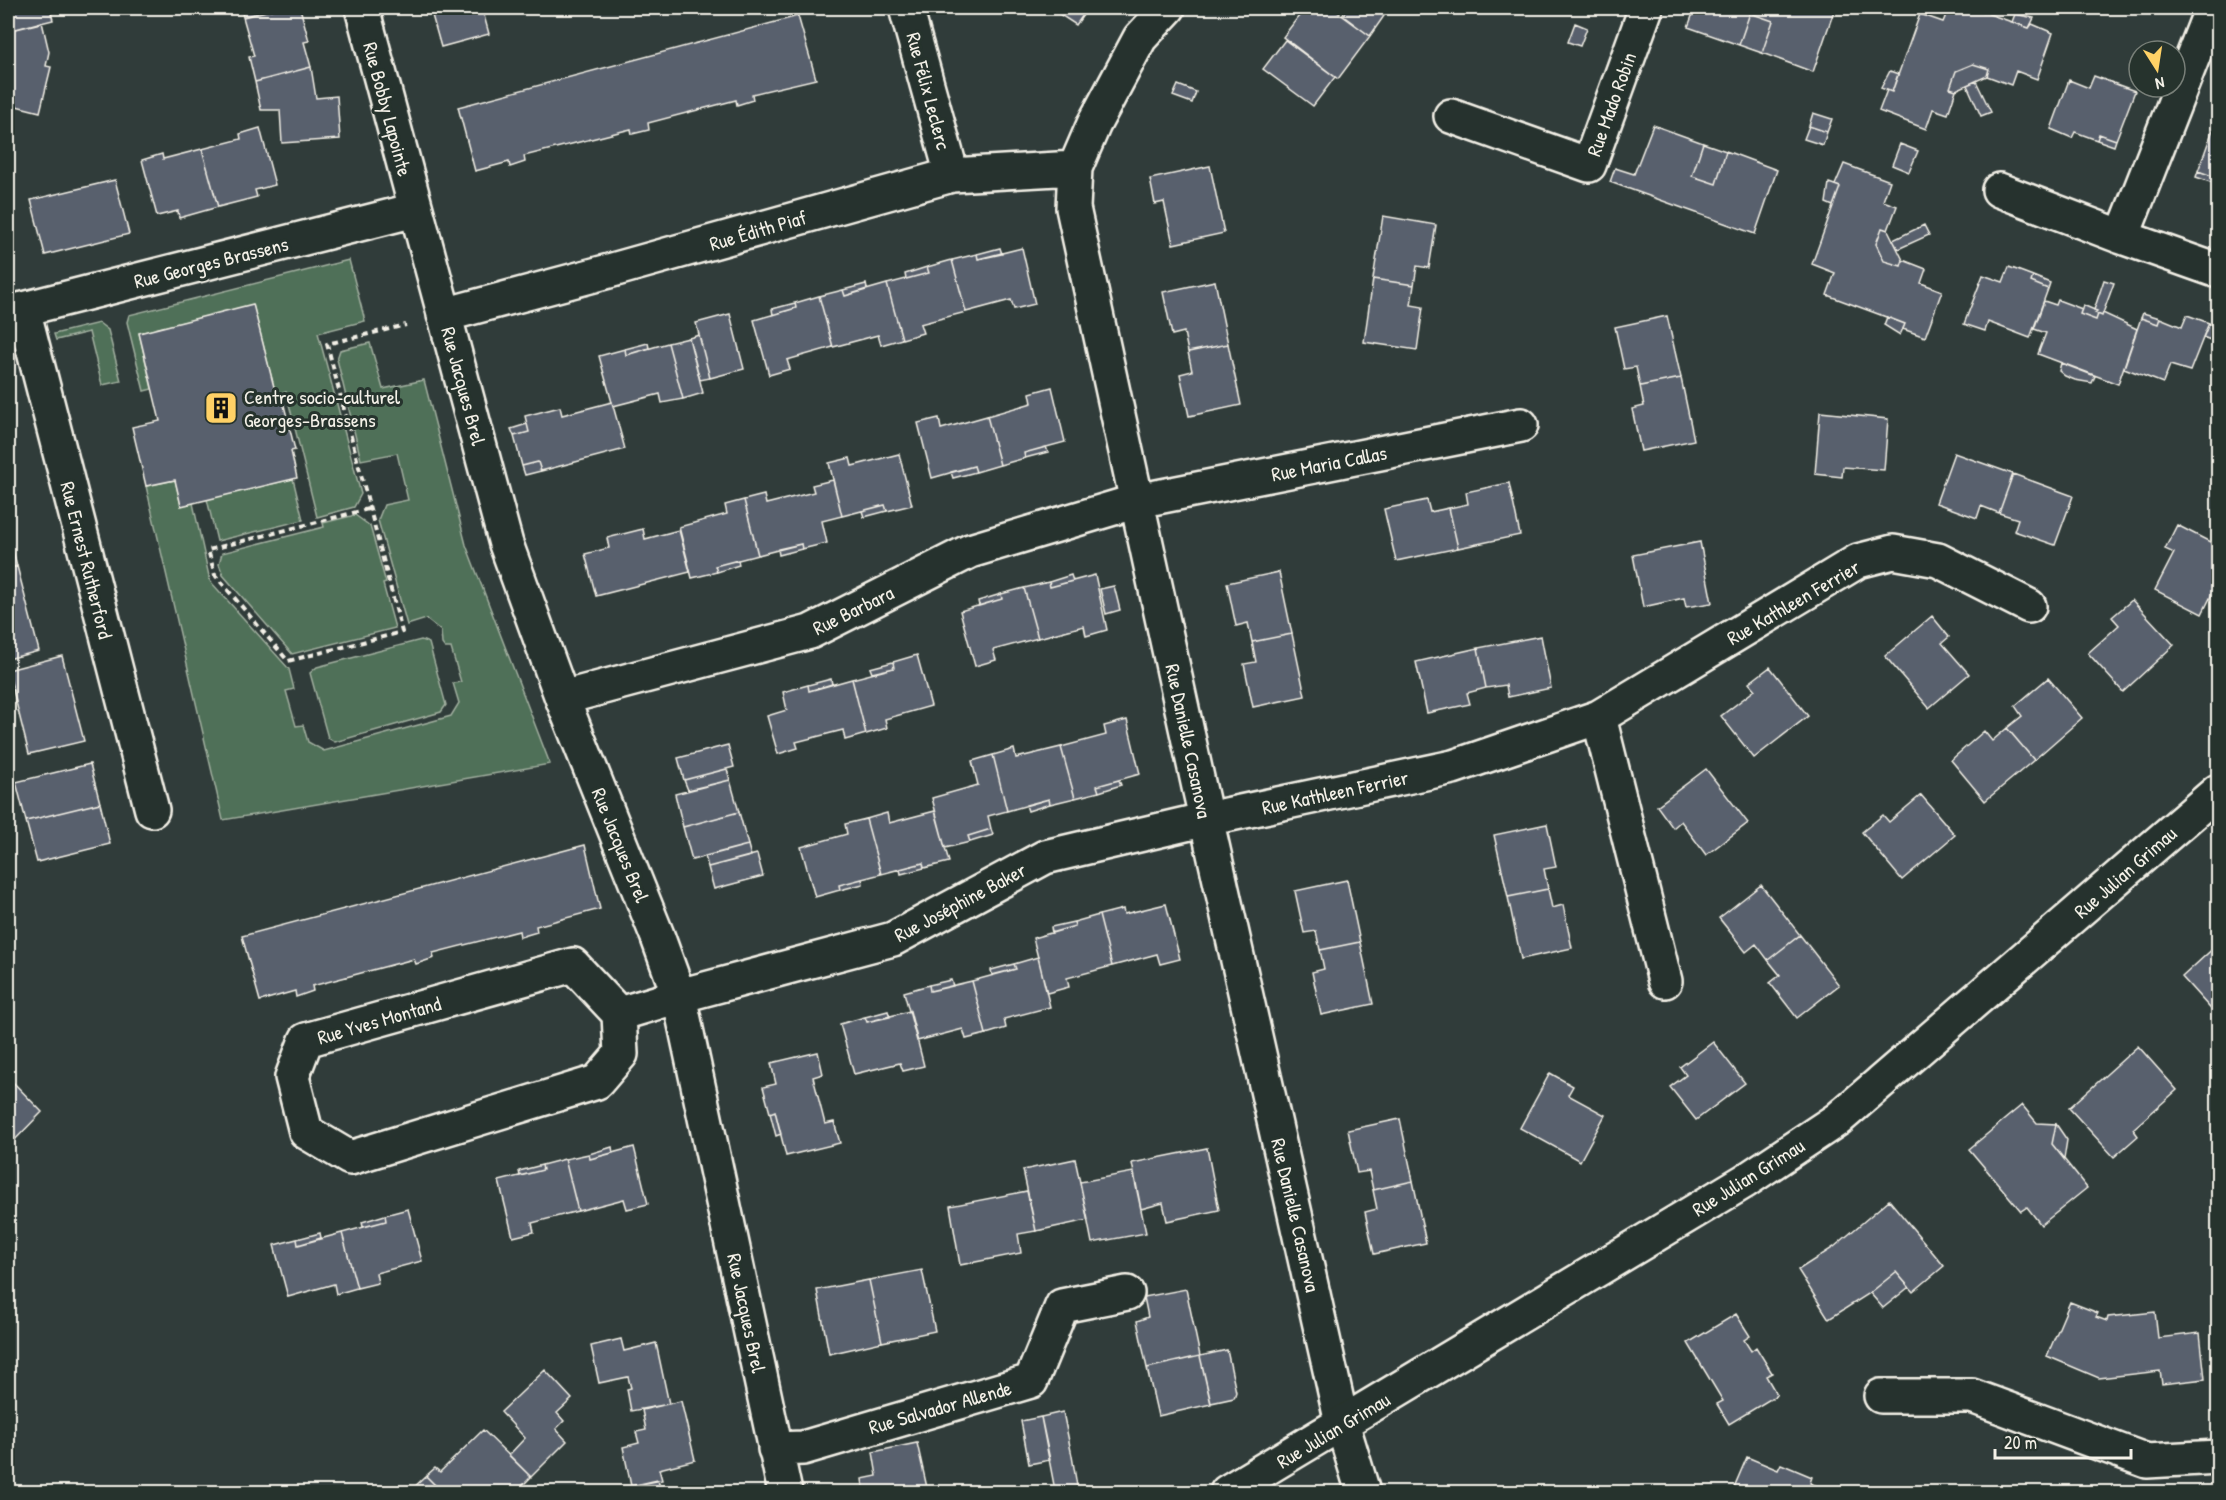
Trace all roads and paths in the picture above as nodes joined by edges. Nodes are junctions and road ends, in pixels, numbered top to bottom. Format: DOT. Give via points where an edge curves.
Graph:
graph roads {
  1 [pos="362,8"];
  2 [pos="906,8"];
  3 [pos="1168,8"];
  4 [pos="1646,8"];
  5 [pos="2212,8"];
  6 [pos="1451,116"];
  7 [pos="1075,168"];
  8 [pos="952,175"];
  9 [pos="1999,190"];
  10 [pos="415,210"];
  11 [pos="2122,237"];
  12 [pos="2218,271"];
  13 [pos="15,311"];
  14 [pos="444,315"];
  15 [pos="1521,424"];
  16 [pos="1137,501"];
  17 [pos="368,509"];
  18 [pos="2030,606"];
  19 [pos="562,698"];
  20 [pos="1599,717"];
  21 [pos="2218,791"];
  22 [pos="152,810"];
  23 [pos="1207,819"];
  24 [pos="1665,981"];
  25 [pos="679,996"];
  26 [pos="619,1014"];
  27 [pos="1127,1293"];
  28 [pos="1881,1396"];
  29 [pos="1342,1424"];
  30 [pos="776,1449"];
  31 [pos="2218,1457"];
  32 [pos="785,1492"];
  33 [pos="1227,1492"];
  34 [pos="1363,1492"];
  1 -- 10 [label="street, Rue Bobby Lapointe"];
  2 -- 8 [label="street, Rue Félix Leclerc"];
  3 -- 7 [label="street, Rue Danielle Casanova" via="1140,38"];
  4 -- 6 [label="street, Rue Mado Robin" via="1589,165"];
  5 -- 11 [label="street"];
  7 -- 8 [label="street, Rue Édith Piaf"];
  7 -- 16 [label="street, Rue Danielle Casanova" via="1073,208"];
  8 -- 14 [label="street, Rue Édith Piaf"];
  9 -- 11 [label="street"];
  10 -- 13 [label="street, Rue Georges Brassens"];
  10 -- 14 [label="street, Rue Jacques Brel"];
  11 -- 12 [label="street"];
  13 -- 22 [label="street, Rue Ernest Rutherford"];
  14 -- 17 [label="path" via="327,344"];
  14 -- 19 [label="street, Rue Jacques Brel" via="506,544"];
  15 -- 16 [label="street, Rue Maria Callas"];
  16 -- 19 [label="street, Rue Barbara" via="970,551 810,632"];
  16 -- 23 [label="street, Rue Danielle Casanova"];
  17 -- 17 [label="path" via="402,632 288,661 215,575 208,550"];
  18 -- 20 [label="street, Rue Kathleen Ferrier" via="1938,560 1893,552 1858,561"];
  19 -- 25 [label="street, Rue Jacques Brel"];
  20 -- 23 [label="street, Rue Kathleen Ferrier" via="1453,767"];
  20 -- 24 [label="street"];
  21 -- 29 [label="street, Rue Julian Grimau" via="1838,1119 1745,1181"];
  23 -- 25 [label="street, Rue Joséphine Baker" via="1045,857 893,939"];
  23 -- 29 [label="street, Rue Danielle Casanova"];
  25 -- 26 [label="street"];
  25 -- 30 [label="street, Rue Jacques Brel"];
  26 -- 26 [label="street, Rue Yves Montand" via="573,965 306,1040 292,1077 306,1132 350,1158 597,1082 621,1054"];
  27 -- 30 [label="street, Rue Salvador Allende" via="1062,1306 1031,1381 802,1448"];
  28 -- 31 [label="street" via="1972,1396 2147,1461"];
  29 -- 33 [label="street, Rue Julian Grimau"];
  29 -- 34 [label="street, Rue Danielle Casanova"];
  30 -- 32 [label="street, Rue Jacques Brel"];
}
